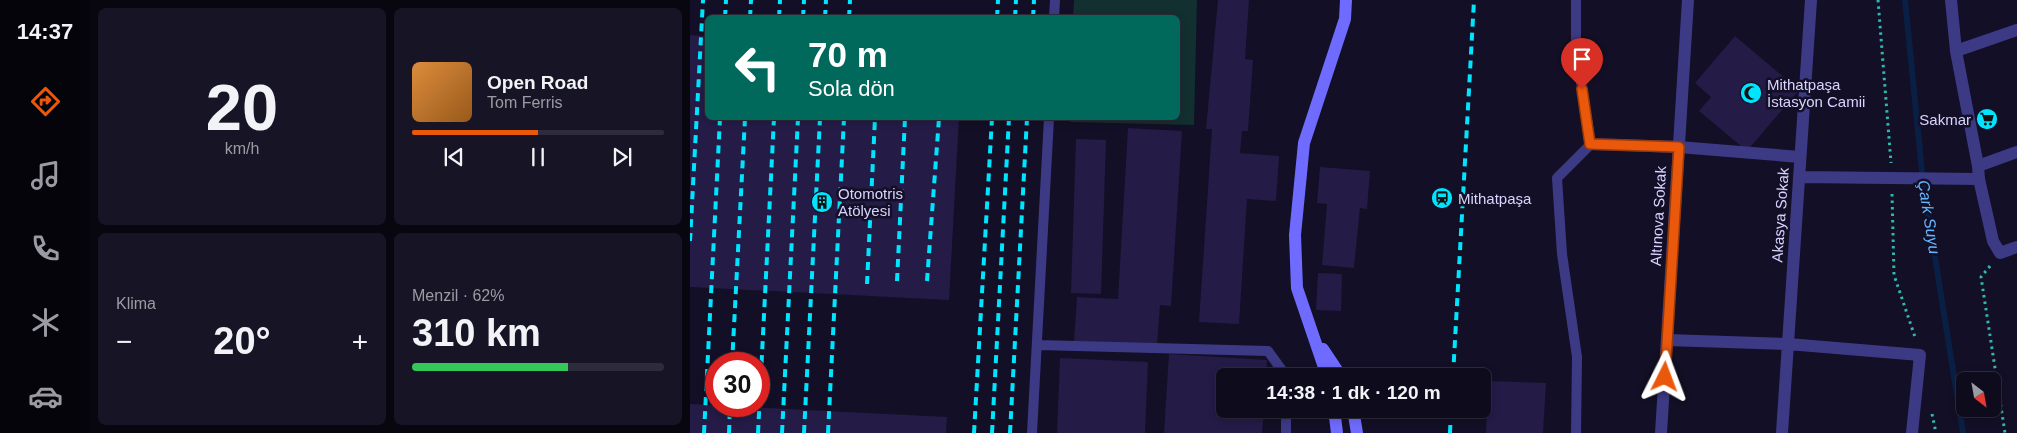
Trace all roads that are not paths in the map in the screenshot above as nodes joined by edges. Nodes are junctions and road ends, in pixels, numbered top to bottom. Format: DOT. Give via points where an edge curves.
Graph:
graph roads {
  1 [pos="1055,0"];
  2 [pos="1346,0"];
  3 [pos="1576,0"];
  4 [pos="1688,0"];
  5 [pos="1811,0"];
  6 [pos="1951,0"];
  7 [pos="1054,15"];
  8 [pos="2017,30"];
  9 [pos="1956,51"];
  10 [pos="1049,120"];
  11 [pos="1590,144"];
  12 [pos="1679,147"];
  13 [pos="2017,152"];
  14 [pos="1800,157"];
  15 [pos="1978,166"];
  16 [pos="1799,177"];
  17 [pos="1979,179"];
  18 [pos="2017,247"];
  19 [pos="1313,332"];
  20 [pos="1667,340"];
  21 [pos="1788,344"];
  22 [pos="1038,345"];
  23 [pos="1280,368"];
  24 [pos="1324,368"];
  25 [pos="1336,368"];
  26 [pos="1286,418"];
  27 [pos="1335,418"];
  28 [pos="1354,418"];
  29 [pos="1032,433"];
  30 [pos="1286,433"];
  31 [pos="1337,433"];
  32 [pos="1357,433"];
  33 [pos="1576,433"];
  34 [pos="1661,433"];
  35 [pos="1782,433"];
  36 [pos="1912,433"];
  1 -- 7 [label="lane"];
  2 -- 19 [label="main road" via="1345,19 1304,143 1295,235 1297,288"];
  3 -- 11 [label="lane" via="1576,52"];
  4 -- 12 [label="street, Altınova Sokak"];
  5 -- 14 [label="street, Akasya Sokak"];
  6 -- 9 [label="street"];
  8 -- 9 [label="street"];
  9 -- 15 [label="street"];
  10 -- 22 [label="lane"];
  11 -- 12 [label="street"];
  11 -- 33 [label="lane" via="1557,178 1562,254 1578,357"];
  12 -- 14 [label="street"];
  12 -- 20 [label="street, Altınova Sokak"];
  13 -- 15 [label="street"];
  14 -- 16 [label="street, Akasya Sokak"];
  15 -- 17 [label="street"];
  16 -- 17 [label="street"];
  16 -- 21 [label="street, Akasya Sokak"];
  17 -- 18 [label="street" via="1993,241 2000,253"];
  19 -- 24 [label="main road"];
  19 -- 25 [label="main road"];
  20 -- 21 [label="street"];
  20 -- 34 [label="street, Altınova Sokak"];
  21 -- 35 [label="street, Akasya Sokak"];
  21 -- 36 [label="street" via="1920,356"];
  22 -- 23 [label="lane" via="1268,351"];
  22 -- 29 [label="lane"];
  26 -- 30 [label="lane"];
  27 -- 31 [label="main road"];
  28 -- 32 [label="main road"];
}
